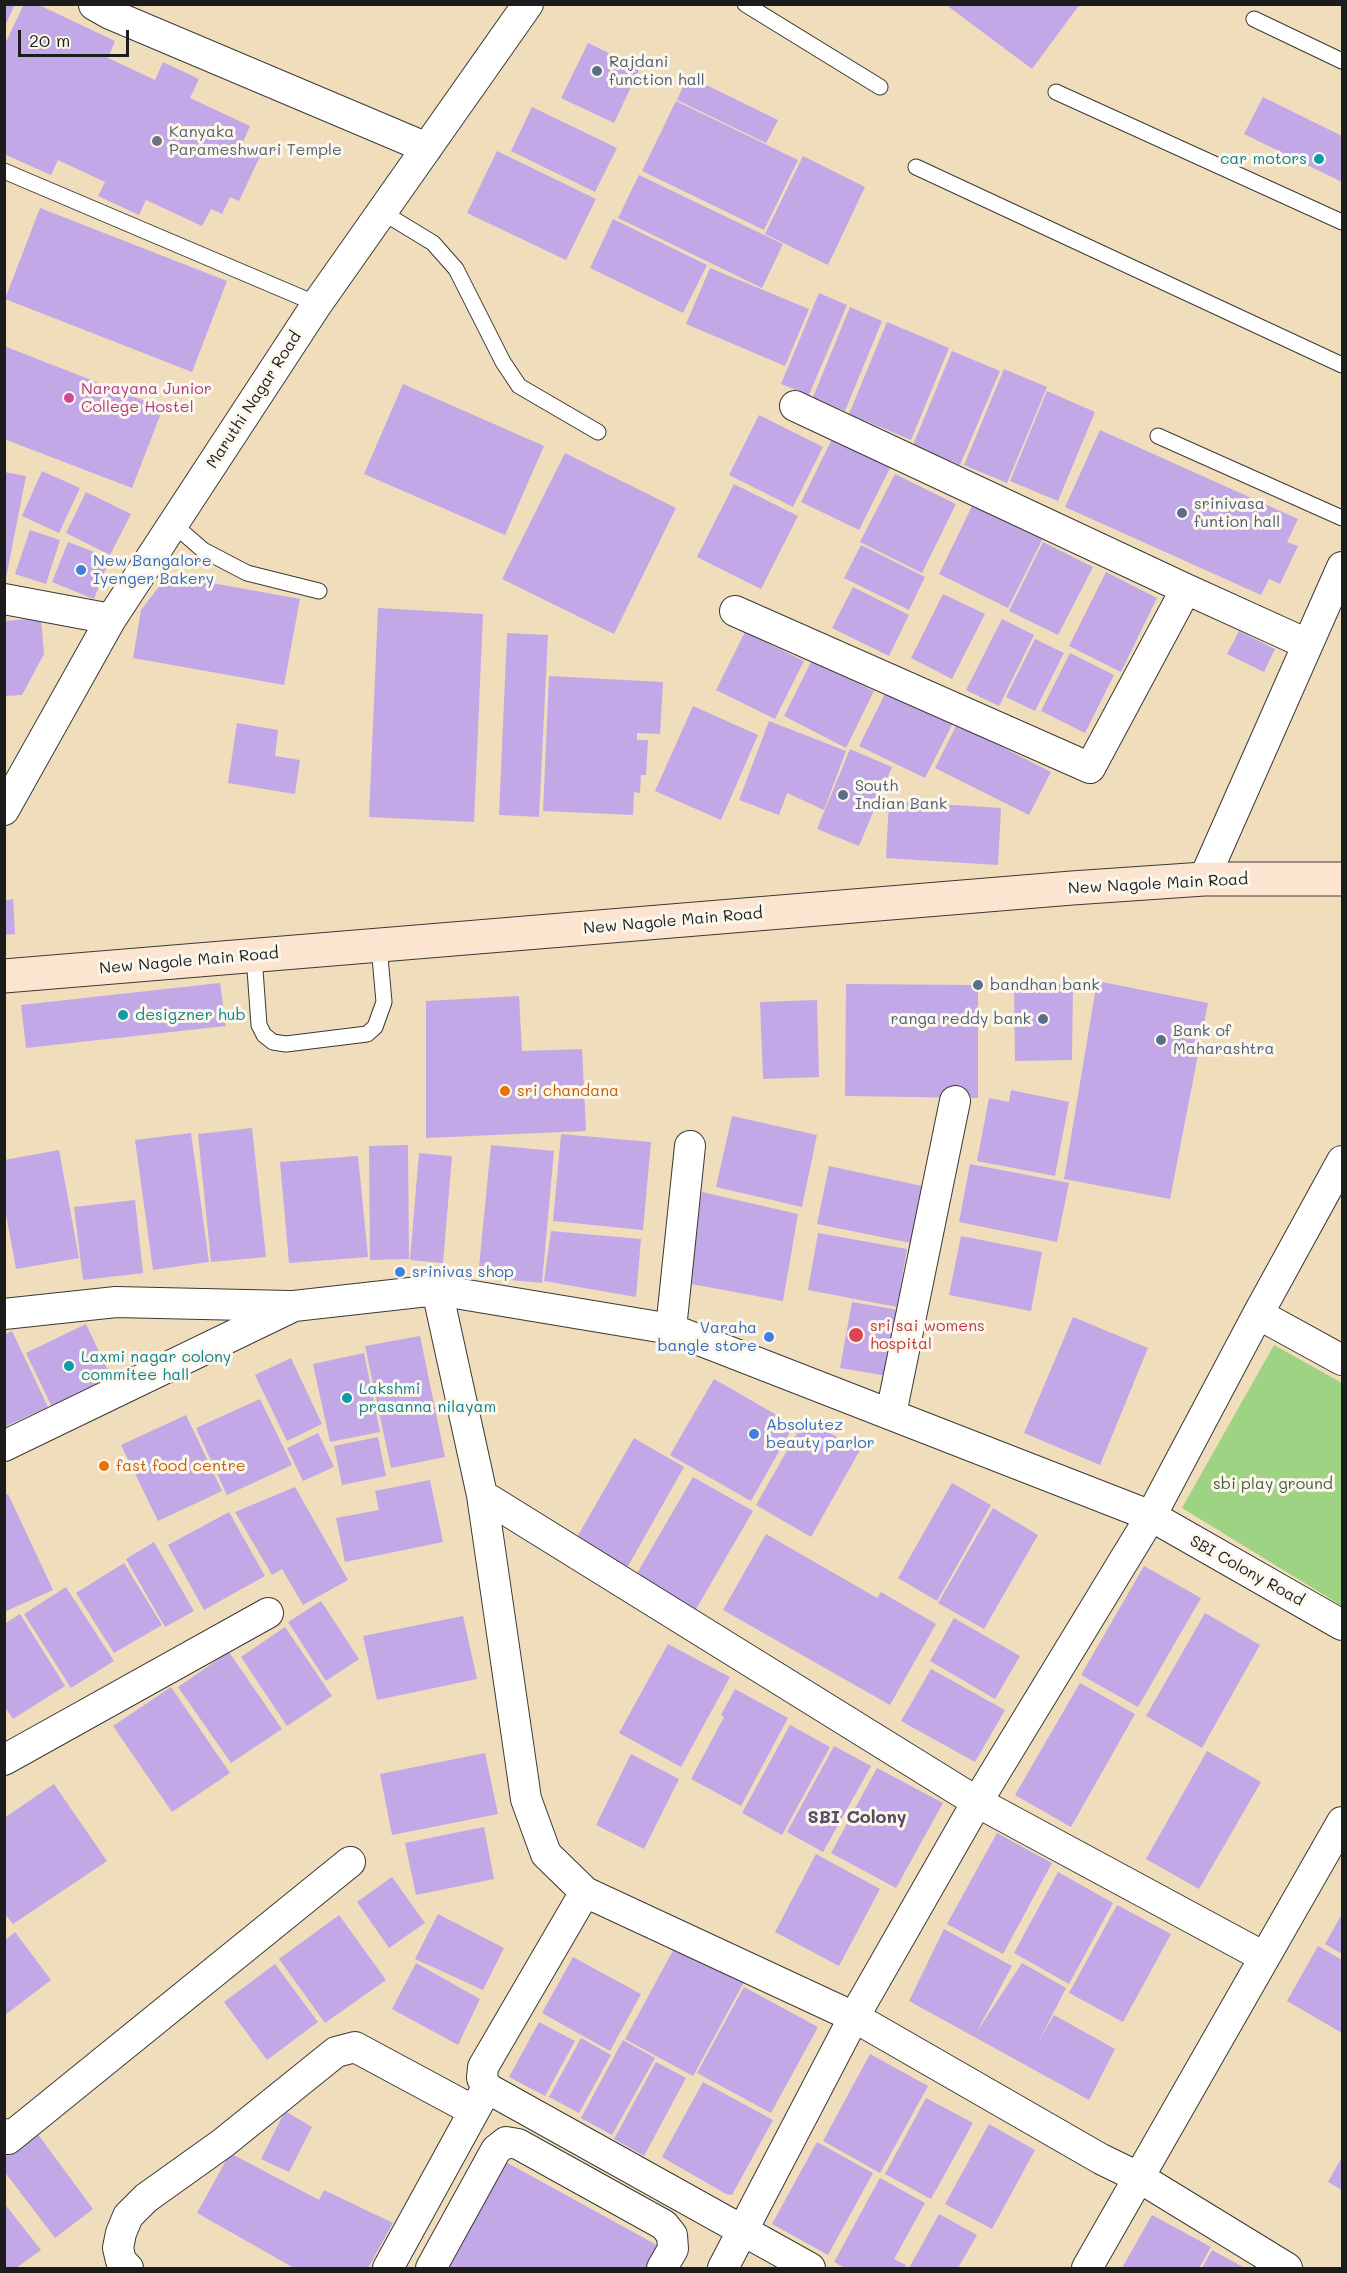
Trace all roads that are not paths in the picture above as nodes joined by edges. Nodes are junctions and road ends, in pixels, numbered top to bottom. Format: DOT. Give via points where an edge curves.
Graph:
graph roads {
  1 [pos="94,4"];
  2 [pos="528,4"];
  3 [pos="745,4"];
  4 [pos="1254,19"];
  5 [pos="1342,61"];
  6 [pos="880,87"];
  7 [pos="1056,92"];
  8 [pos="427,148"];
  9 [pos="916,167"];
  10 [pos="4,171"];
  11 [pos="382,212"];
  12 [pos="1342,222"];
  13 [pos="317,304"];
  14 [pos="1342,365"];
  15 [pos="795,406"];
  16 [pos="598,432"];
  17 [pos="1158,436"];
  18 [pos="1342,518"];
  19 [pos="173,524"];
  20 [pos="1342,567"];
  21 [pos="1186,589"];
  22 [pos="319,591"];
  23 [pos="4,599"];
  24 [pos="735,611"];
  25 [pos="111,619"];
  26 [pos="1308,644"];
  27 [pos="4,810"];
  28 [pos="1204,879"];
  29 [pos="1342,879"];
  30 [pos="379,946"];
  31 [pos="254,956"];
  32 [pos="4,976"];
  33 [pos="955,1101"];
  34 [pos="690,1146"];
  35 [pos="1342,1161"];
  36 [pos="437,1290"];
  37 [pos="294,1306"];
  38 [pos="4,1314"];
  39 [pos="1258,1314"];
  40 [pos="671,1329"];
  41 [pos="1342,1360"];
  42 [pos="891,1414"];
  43 [pos="4,1446"];
  44 [pos="482,1496"];
  45 [pos="1151,1516"];
  46 [pos="268,1613"];
  47 [pos="1342,1624"];
  48 [pos="4,1760"];
  49 [pos="977,1802"];
  50 [pos="1342,1822"];
  51 [pos="350,1862"];
  52 [pos="585,1892"];
  53 [pos="1264,1957"];
  54 [pos="854,2017"];
  55 [pos="481,2100"];
  56 [pos="4,2134"];
  57 [pos="1140,2178"];
  58 [pos="743,2230"];
  59 [pos="667,2267"];
  60 [pos="128,2268"];
  61 [pos="388,2268"];
  62 [pos="431,2268"];
  63 [pos="723,2268"];
  64 [pos="810,2268"];
  65 [pos="1088,2268"];
  66 [pos="1287,2268"];
  1 -- 8 [label="street"];
  2 -- 8 [label="street, Maruthi Nagar Road"];
  3 -- 6 [label="lane"];
  4 -- 5 [label="lane"];
  7 -- 12 [label="lane"];
  8 -- 11 [label="street, Maruthi Nagar Road"];
  9 -- 14 [label="lane"];
  10 -- 13 [label="lane"];
  11 -- 13 [label="street, Maruthi Nagar Road"];
  11 -- 16 [label="lane" via="433,243 456,269 519,386"];
  13 -- 19 [label="street, Maruthi Nagar Road"];
  15 -- 21 [label="street"];
  17 -- 18 [label="lane"];
  19 -- 22 [label="lane" via="203,550 247,573"];
  19 -- 25 [label="street, Maruthi Nagar Road"];
  20 -- 26 [label="street"];
  21 -- 24 [label="street" via="1090,768"];
  21 -- 26 [label="street"];
  23 -- 25 [label="street"];
  25 -- 27 [label="street, Maruthi Nagar Road"];
  26 -- 28 [label="street"];
  28 -- 29 [label="street, New Nagole Main Road"];
  28 -- 30 [label="street, New Nagole Main Road"];
  30 -- 31 [label="street, New Nagole Main Road"];
  30 -- 31 [label="lane" via="384,1002 375,1027 367,1034 286,1044 273,1042 264,1035"];
  31 -- 32 [label="street, New Nagole Main Road"];
  33 -- 42 [label="street"];
  34 -- 40 [label="street"];
  35 -- 39 [label="street"];
  36 -- 37 [label="street, SBI Colony Road"];
  36 -- 40 [label="street, SBI Colony Road"];
  36 -- 44 [label="street"];
  37 -- 38 [label="street" via="116,1302"];
  37 -- 43 [label="street"];
  39 -- 41 [label="street"];
  39 -- 45 [label="street"];
  40 -- 42 [label="street, SBI Colony Road"];
  42 -- 45 [label="street, SBI Colony Road"];
  44 -- 49 [label="street"];
  44 -- 52 [label="street" via="526,1799 546,1854"];
  45 -- 47 [label="street, SBI Colony Road"];
  45 -- 49 [label="street"];
  46 -- 48 [label="street"];
  49 -- 53 [label="street"];
  49 -- 54 [label="street"];
  50 -- 53 [label="street"];
  51 -- 56 [label="street" via="8,2139"];
  52 -- 54 [label="street"];
  52 -- 55 [label="street" via="483,2067"];
  53 -- 57 [label="street"];
  54 -- 57 [label="street"];
  54 -- 58 [label="street"];
  55 -- 58 [label="street"];
  55 -- 60 [label="street" via="355,2047 336,2052 128,2216 118,2248 121,2261"];
  55 -- 61 [label="street"];
  57 -- 65 [label="street"];
  57 -- 66 [label="street"];
  58 -- 63 [label="street"];
  58 -- 64 [label="street"];
  59 -- 62 [label="street" via="673,2249 672,2235 664,2225 518,2144 506,2142 496,2150"];
}
